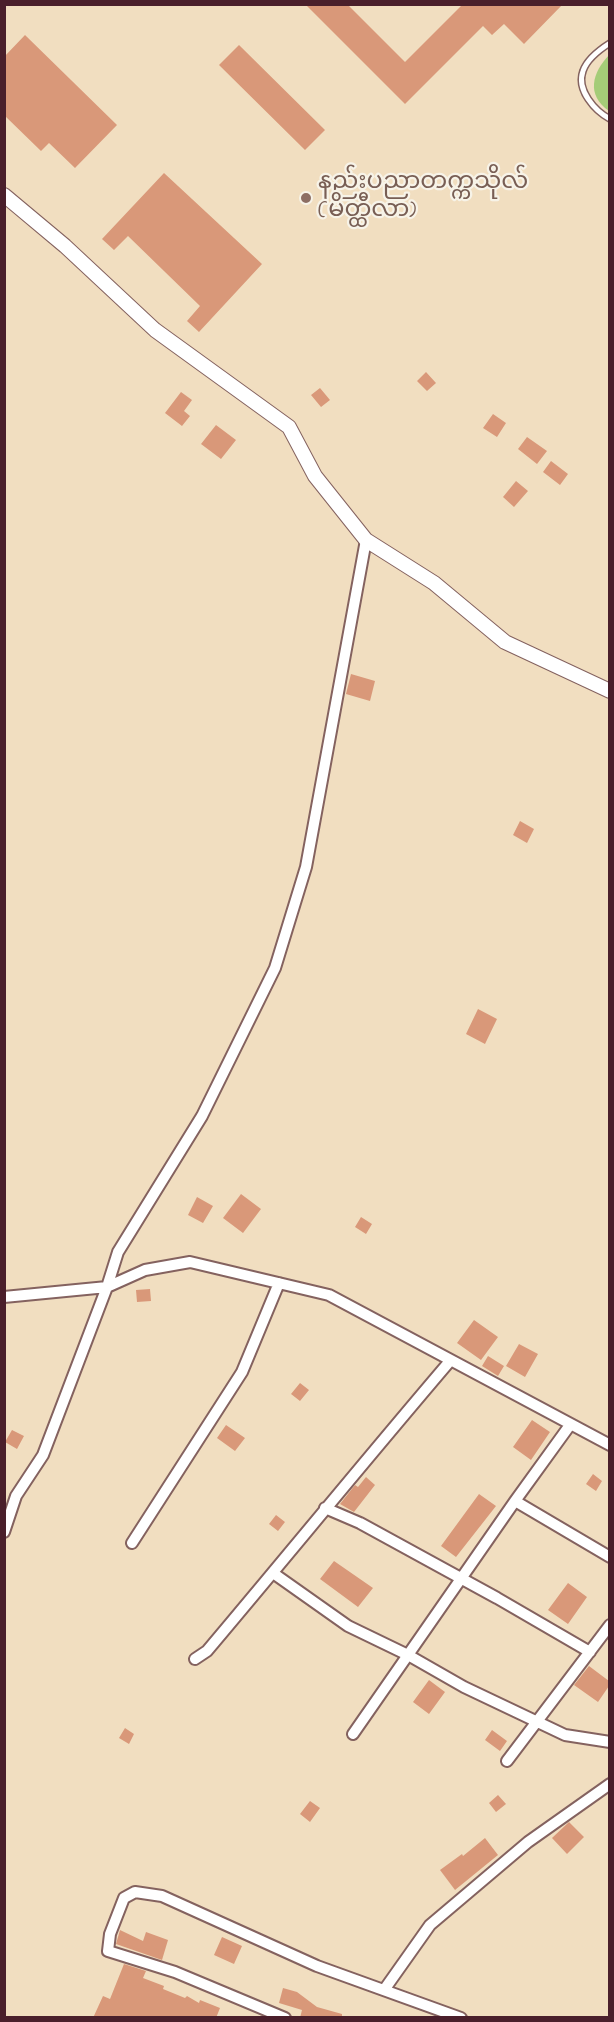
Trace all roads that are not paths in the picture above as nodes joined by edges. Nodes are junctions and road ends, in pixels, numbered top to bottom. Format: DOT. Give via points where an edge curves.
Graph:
graph roads {
  1 [pos="609,43"];
  2 [pos="609,119"];
  3 [pos="4,195"];
  4 [pos="366,540"];
  5 [pos="609,691"];
  6 [pos="279,1283"];
  7 [pos="107,1287"];
  8 [pos="4,1297"];
  9 [pos="450,1361"];
  10 [pos="570,1425"];
  11 [pos="609,1445"];
  12 [pos="514,1501"];
  13 [pos="325,1508"];
  14 [pos="4,1532"];
  15 [pos="132,1543"];
  16 [pos="609,1557"];
  17 [pos="273,1573"];
  18 [pos="460,1579"];
  19 [pos="609,1625"];
  20 [pos="590,1652"];
  21 [pos="408,1655"];
  22 [pos="195,1659"];
  23 [pos="537,1722"];
  24 [pos="353,1734"];
  25 [pos="609,1742"];
  26 [pos="507,1761"];
  27 [pos="609,1784"];
  28 [pos="384,1990"];
  29 [pos="285,2018"];
  30 [pos="461,2018"];
  1 -- 2 [label="lane" via="596,52 582,72 584,92 598,112"];
  3 -- 4 [label="street" via="154,330 289,427 315,476"];
  4 -- 5 [label="street" via="434,583 505,642"];
  4 -- 7 [label="street" via="306,867 275,968 202,1116 118,1252"];
  6 -- 7 [label="street" via="190,1262 145,1270"];
  6 -- 9 [label="street" via="329,1295"];
  6 -- 15 [label="street" via="242,1372"];
  7 -- 8 [label="street"];
  7 -- 14 [label="street" via="43,1455 16,1496"];
  9 -- 10 [label="street"];
  9 -- 13 [label="street"];
  10 -- 11 [label="street"];
  10 -- 12 [label="street"];
  12 -- 16 [label="street"];
  12 -- 18 [label="street"];
  13 -- 17 [label="street"];
  13 -- 18 [label="street" via="360,1523"];
  17 -- 21 [label="street" via="348,1626"];
  17 -- 22 [label="street" via="207,1651"];
  18 -- 20 [label="street"];
  18 -- 21 [label="street"];
  19 -- 20 [label="street"];
  20 -- 23 [label="street"];
  21 -- 23 [label="street"];
  21 -- 24 [label="street"];
  23 -- 25 [label="street" via="565,1735"];
  23 -- 26 [label="street"];
  27 -- 28 [label="street" via="528,1842 430,1925"];
  28 -- 29 [label="street" via="317,1966 162,1896 135,1892 124,1898 108,1951 174,1972"];
  28 -- 30 [label="street"];
}
